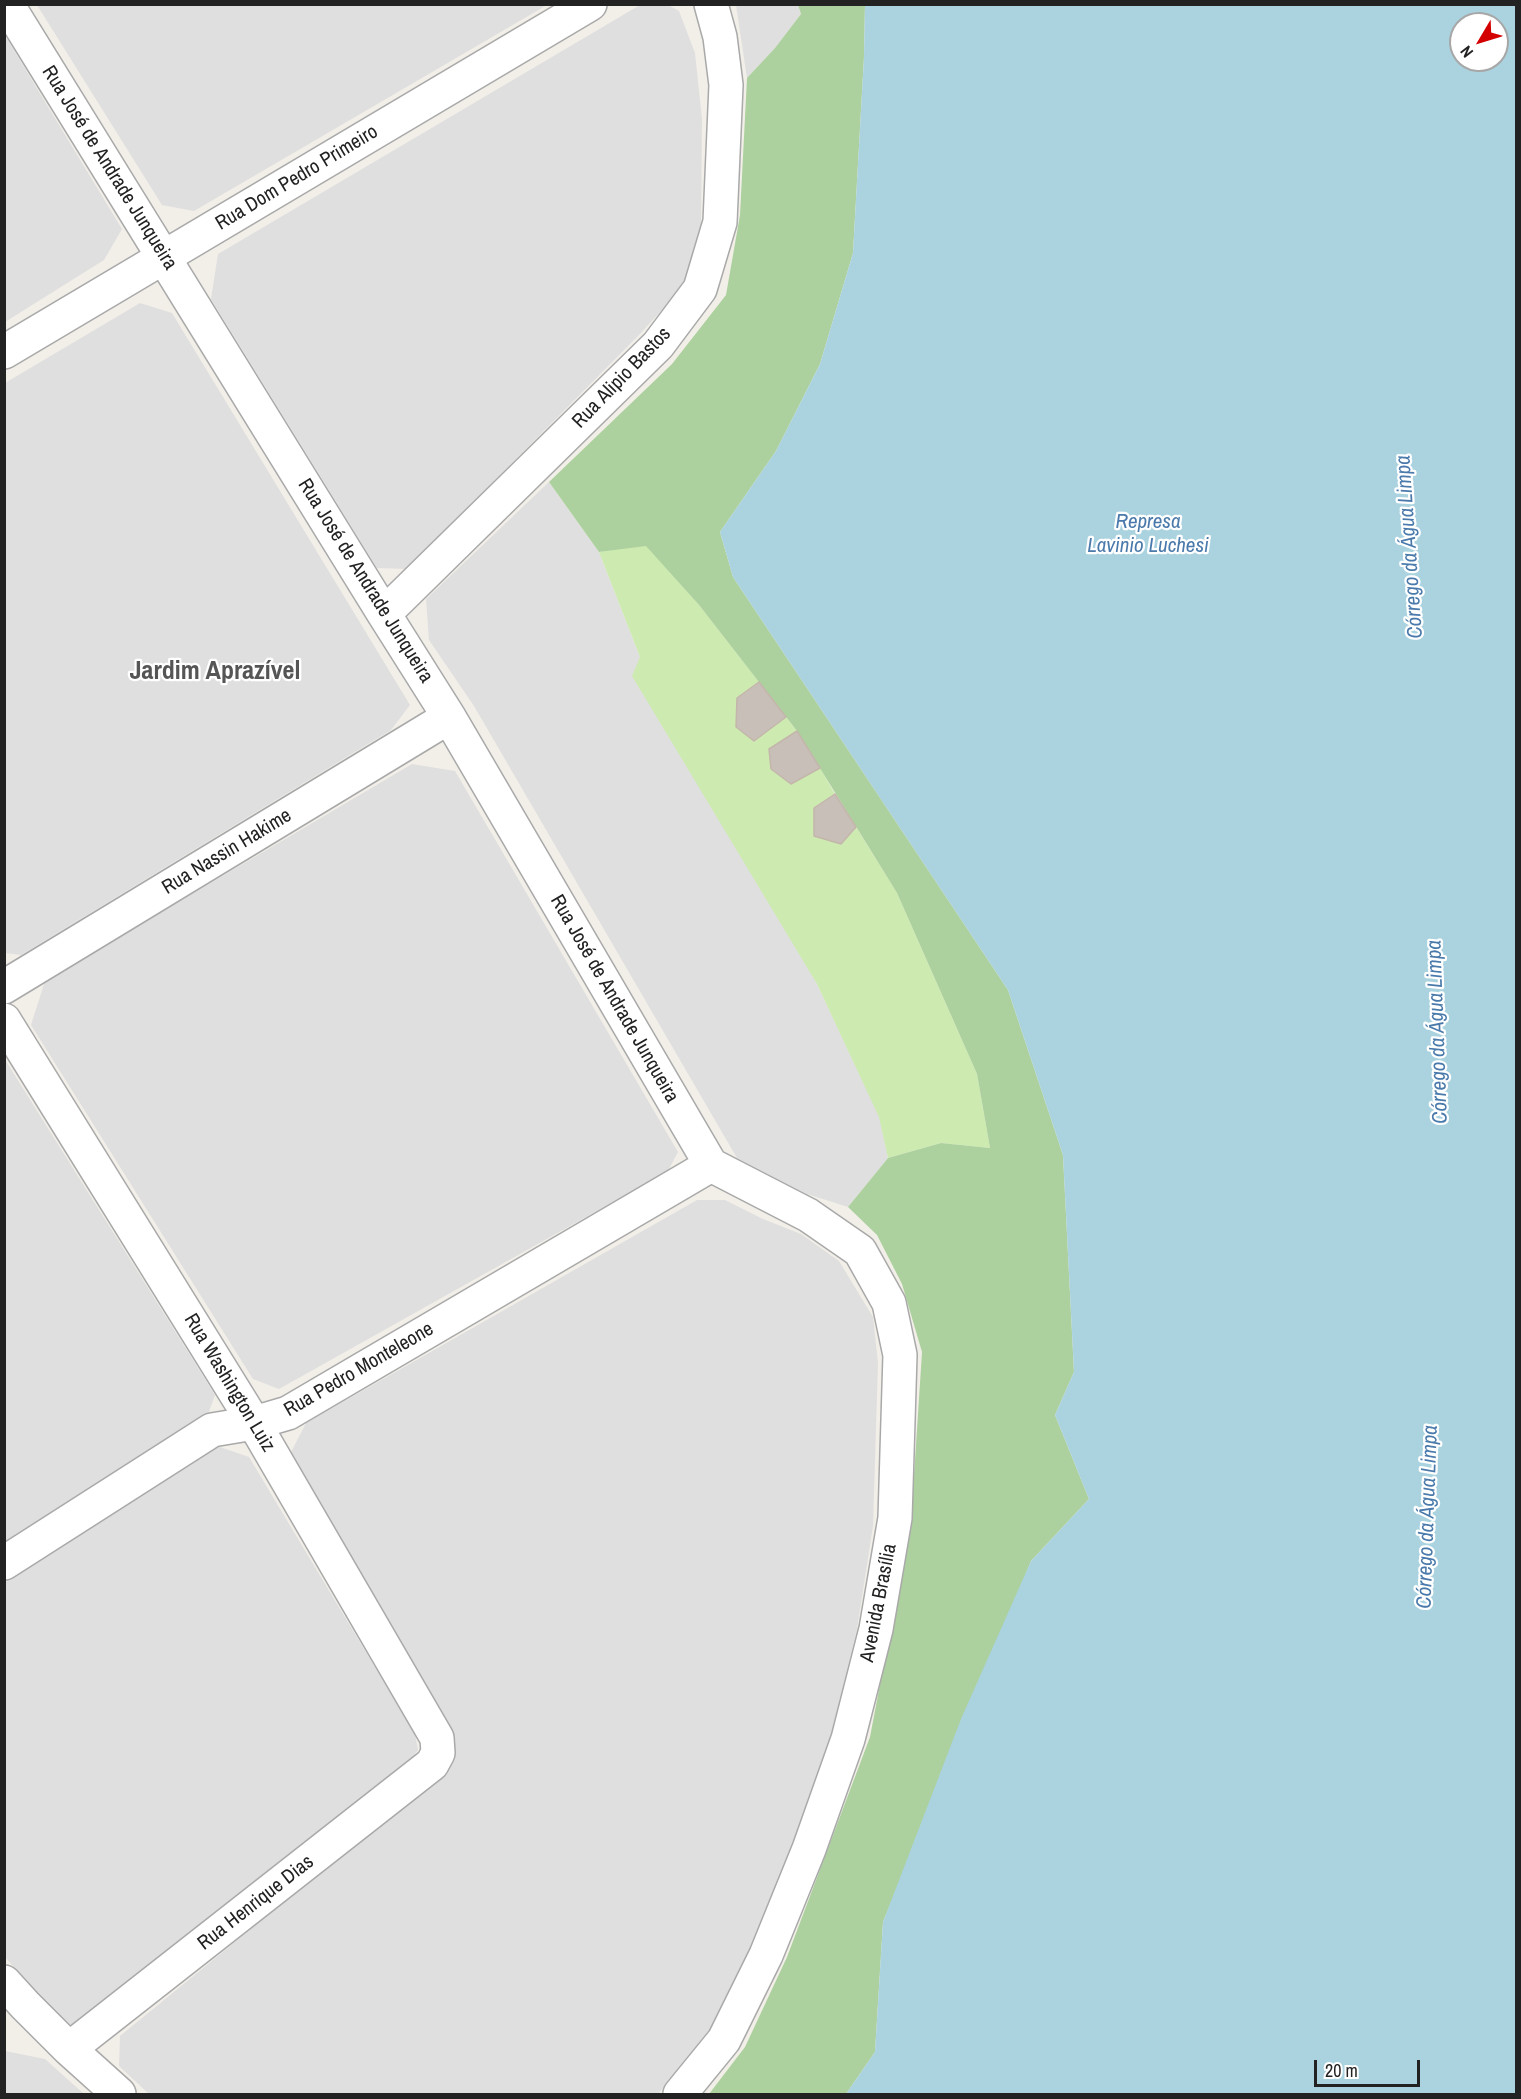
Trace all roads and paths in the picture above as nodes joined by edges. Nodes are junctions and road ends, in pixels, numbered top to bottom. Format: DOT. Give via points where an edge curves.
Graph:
graph roads {
  1 [pos="7,4"];
  2 [pos="590,4"];
  3 [pos="711,4"];
  4 [pos="164,256"];
  5 [pos="4,352"];
  6 [pos="384,614"];
  7 [pos="450,717"];
  8 [pos="4,987"];
  9 [pos="4,1020"];
  10 [pos="711,1165"];
  11 [pos="254,1423"];
  12 [pos="4,1563"];
  13 [pos="438,1753"];
  14 [pos="11,2001"];
  15 [pos="69,2049"];
  16 [pos="119,2094"];
  17 [pos="680,2094"];
  1 -- 4 [label="street, Rua José de Andrade Junqueira"];
  2 -- 4 [label="street, Rua Dom Pedro Primeiro"];
  3 -- 6 [label="street, Rua Alipio Bastos" via="726,84 720,222 700,289 658,345"];
  4 -- 5 [label="street, Rua Dom Pedro Primeiro"];
  4 -- 6 [label="street, Rua José de Andrade Junqueira"];
  6 -- 7 [label="street, Rua José de Andrade Junqueira"];
  7 -- 8 [label="street, Rua Nassin Hakime"];
  7 -- 10 [label="street, Rua José de Andrade Junqueira"];
  9 -- 11 [label="street, Rua Washington Luiz"];
  10 -- 11 [label="street, Rua Pedro Monteleone" via="288,1413"];
  10 -- 17 [label="street, Avenida Brasília" via="808,1215 860,1251 889,1304 900,1355 895,1518 876,1629 848,1738 809,1849 766,1955 724,2040"];
  11 -- 12 [label="street, Rua Pedro Monteleone" via="212,1430"];
  11 -- 13 [label="street, Rua Washington Luiz" via="437,1738"];
  13 -- 15 [label="street, Rua Henrique Dias" via="432,1764"];
  14 -- 15 [label="street"];
  15 -- 16 [label="street"];
}
